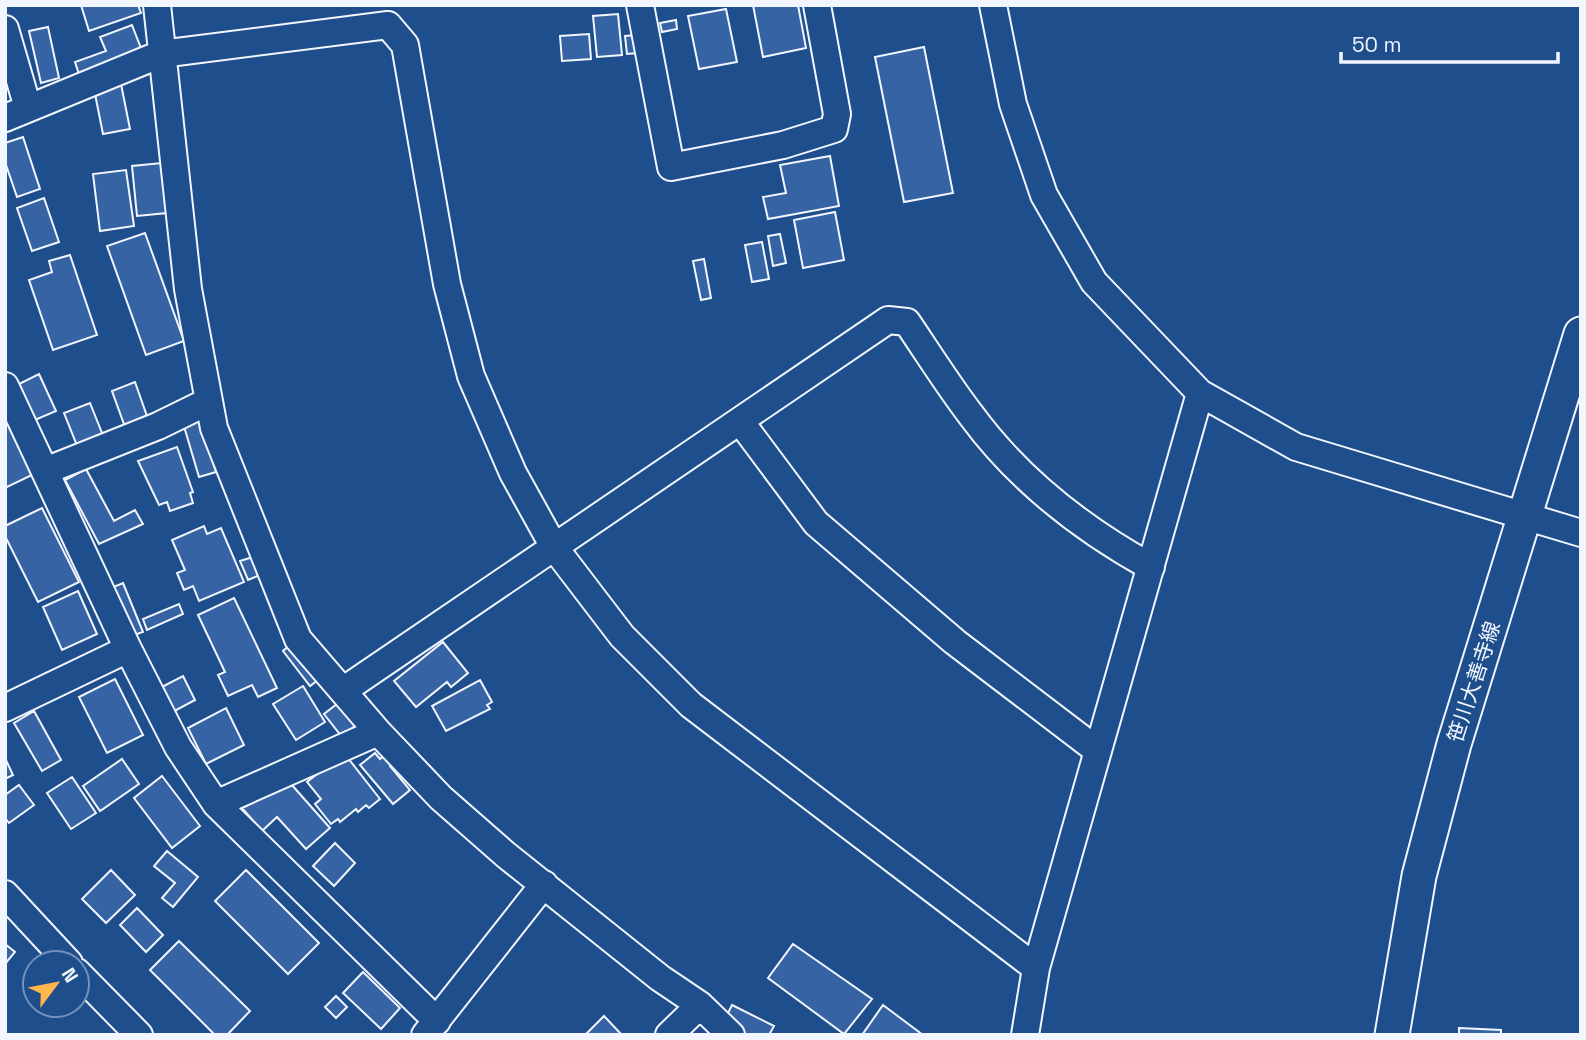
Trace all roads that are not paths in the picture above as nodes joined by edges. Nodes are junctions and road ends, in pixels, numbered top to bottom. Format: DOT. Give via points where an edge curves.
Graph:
graph roads {
  1 [pos="157,5"];
  2 [pos="640,5"];
  3 [pos="817,5"];
  4 [pos="993,5"];
  5 [pos="5,29"];
  6 [pos="161,54"];
  7 [pos="17,113"];
  8 [pos="1581,334"];
  9 [pos="5,386"];
  10 [pos="1200,393"];
  11 [pos="207,402"];
  12 [pos="740,421"];
  13 [pos="45,471"];
  14 [pos="1526,519"];
  15 [pos="1581,533"];
  16 [pos="554,547"];
  17 [pos="1151,567"];
  18 [pos="128,649"];
  19 [pos="344,690"];
  20 [pos="5,708"];
  21 [pos="378,732"];
  22 [pos="1098,751"];
  23 [pos="216,804"];
  24 [pos="544,884"];
  25 [pos="5,894"];
  26 [pos="56,949"];
  27 [pos="1036,968"];
  28 [pos="91,986"];
  29 [pos="700,1005"];
  30 [pos="431,1028"];
  31 [pos="139,1035"];
  32 [pos="669,1035"];
  33 [pos="731,1035"];
  34 [pos="1025,1035"];
  35 [pos="1392,1035"];
  1 -- 6 [label="street"];
  2 -- 3 [label="street" via="671,167 783,145 834,129 837,114"];
  4 -- 10 [label="street" via="1013,104 1044,195 1094,282"];
  5 -- 7 [label="street"];
  6 -- 7 [label="street"];
  6 -- 11 [label="street" via="188,289"];
  6 -- 16 [label="street" via="388,25 405,45 447,284 471,376 513,473"];
  8 -- 14 [label="street, 笹川大善寺線"];
  9 -- 13 [label="street"];
  10 -- 14 [label="street" via="1296,447"];
  10 -- 17 [label="street"];
  11 -- 13 [label="street"];
  11 -- 19 [label="street" via="270,576 298,639"];
  12 -- 16 [label="street"];
  12 -- 17 [label="street" via="888,320 907,322 972,417 1023,474 1101,539"];
  12 -- 22 [label="street" via="816,523 955,642"];
  13 -- 18 [label="street"];
  14 -- 15 [label="street"];
  14 -- 35 [label="street, 笹川大善寺線" via="1454,744 1419,876"];
  16 -- 19 [label="street"];
  16 -- 27 [label="street" via="622,636 691,705"];
  17 -- 22 [label="street"];
  18 -- 20 [label="street"];
  18 -- 23 [label="street" via="184,757"];
  19 -- 21 [label="street"];
  21 -- 23 [label="street"];
  21 -- 24 [label="street" via="441,798"];
  22 -- 27 [label="street"];
  23 -- 30 [label="street"];
  24 -- 29 [label="street"];
  24 -- 30 [label="street"];
  25 -- 26 [label="street"];
  27 -- 34 [label="street"];
  28 -- 31 [label="street"];
  29 -- 32 [label="street"];
  29 -- 33 [label="street"];
}
